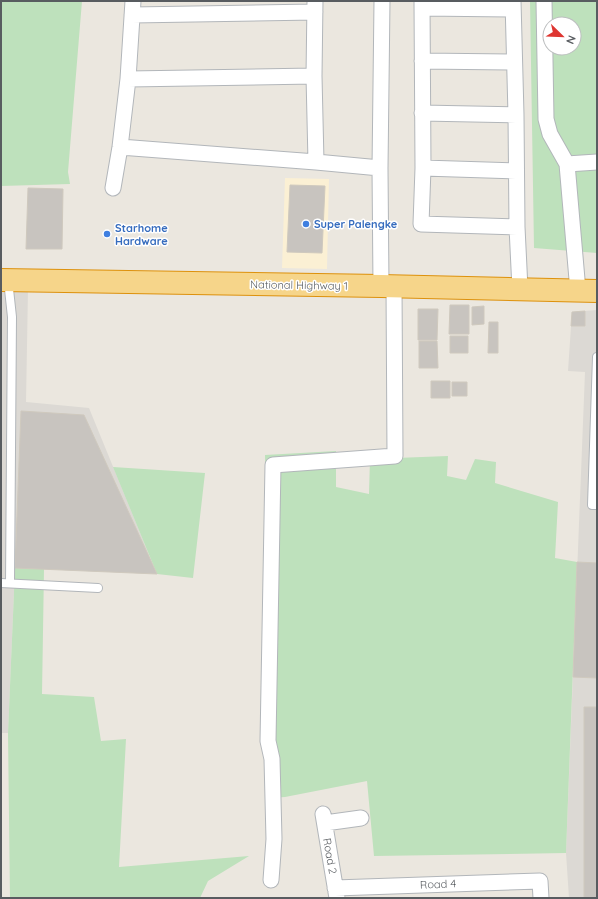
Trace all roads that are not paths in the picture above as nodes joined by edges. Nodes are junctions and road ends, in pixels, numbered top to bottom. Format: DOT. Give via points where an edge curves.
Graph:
graph roads {
  1 [pos="382,1"];
  2 [pos="544,1"];
  3 [pos="423,4"];
  4 [pos="513,5"];
  5 [pos="315,6"];
  6 [pos="132,8"];
  7 [pos="422,61"];
  8 [pos="514,62"];
  9 [pos="314,76"];
  10 [pos="128,79"];
  11 [pos="422,113"];
  12 [pos="516,115"];
  13 [pos="120,147"];
  14 [pos="316,162"];
  15 [pos="597,162"];
  16 [pos="567,164"];
  17 [pos="380,168"];
  18 [pos="423,168"];
  19 [pos="516,171"];
  20 [pos="113,188"];
  21 [pos="517,227"];
  22 [pos="4,280"];
  23 [pos="387,286"];
  24 [pos="520,289"];
  25 [pos="588,291"];
  26 [pos="597,357"];
  27 [pos="597,505"];
  28 [pos="1,583"];
  29 [pos="10,583"];
  30 [pos="98,588"];
  31 [pos="361,818"];
  32 [pos="271,880"];
  33 [pos="336,893"];
  34 [pos="541,898"];
  1 -- 17 [label="street"];
  2 -- 16 [label="street" via="546,119 550,134"];
  3 -- 4 [label="street"];
  3 -- 7 [label="street"];
  4 -- 8 [label="street"];
  5 -- 6 [label="street"];
  5 -- 9 [label="street"];
  6 -- 10 [label="street"];
  7 -- 8 [label="street"];
  7 -- 11 [label="street"];
  8 -- 12 [label="street"];
  9 -- 10 [label="street"];
  9 -- 14 [label="street"];
  10 -- 13 [label="street"];
  11 -- 12 [label="street"];
  11 -- 18 [label="street"];
  12 -- 19 [label="street"];
  13 -- 14 [label="street"];
  13 -- 20 [label="street"];
  14 -- 17 [label="street"];
  15 -- 16 [label="street"];
  16 -- 25 [label="street"];
  17 -- 23 [label="street"];
  18 -- 19 [label="street"];
  18 -- 21 [label="street" via="421,224"];
  19 -- 21 [label="street"];
  21 -- 24 [label="street"];
  22 -- 23 [label="highway, National Highway 1"];
  22 -- 29 [label="lane" via="12,317"];
  23 -- 24 [label="highway, National Highway 1"];
  23 -- 32 [label="street" via="395,456 273,464 268,741 272,760 274,840"];
  24 -- 25 [label="highway, National Highway 1"];
  26 -- 27 [label="lane" via="592,505"];
  28 -- 29 [label="lane"];
  29 -- 30 [label="lane"];
  31 -- 33 [label="street, Road 2" via="324,818"];
  33 -- 34 [label="street, Road 4" via="540,881"];
}
